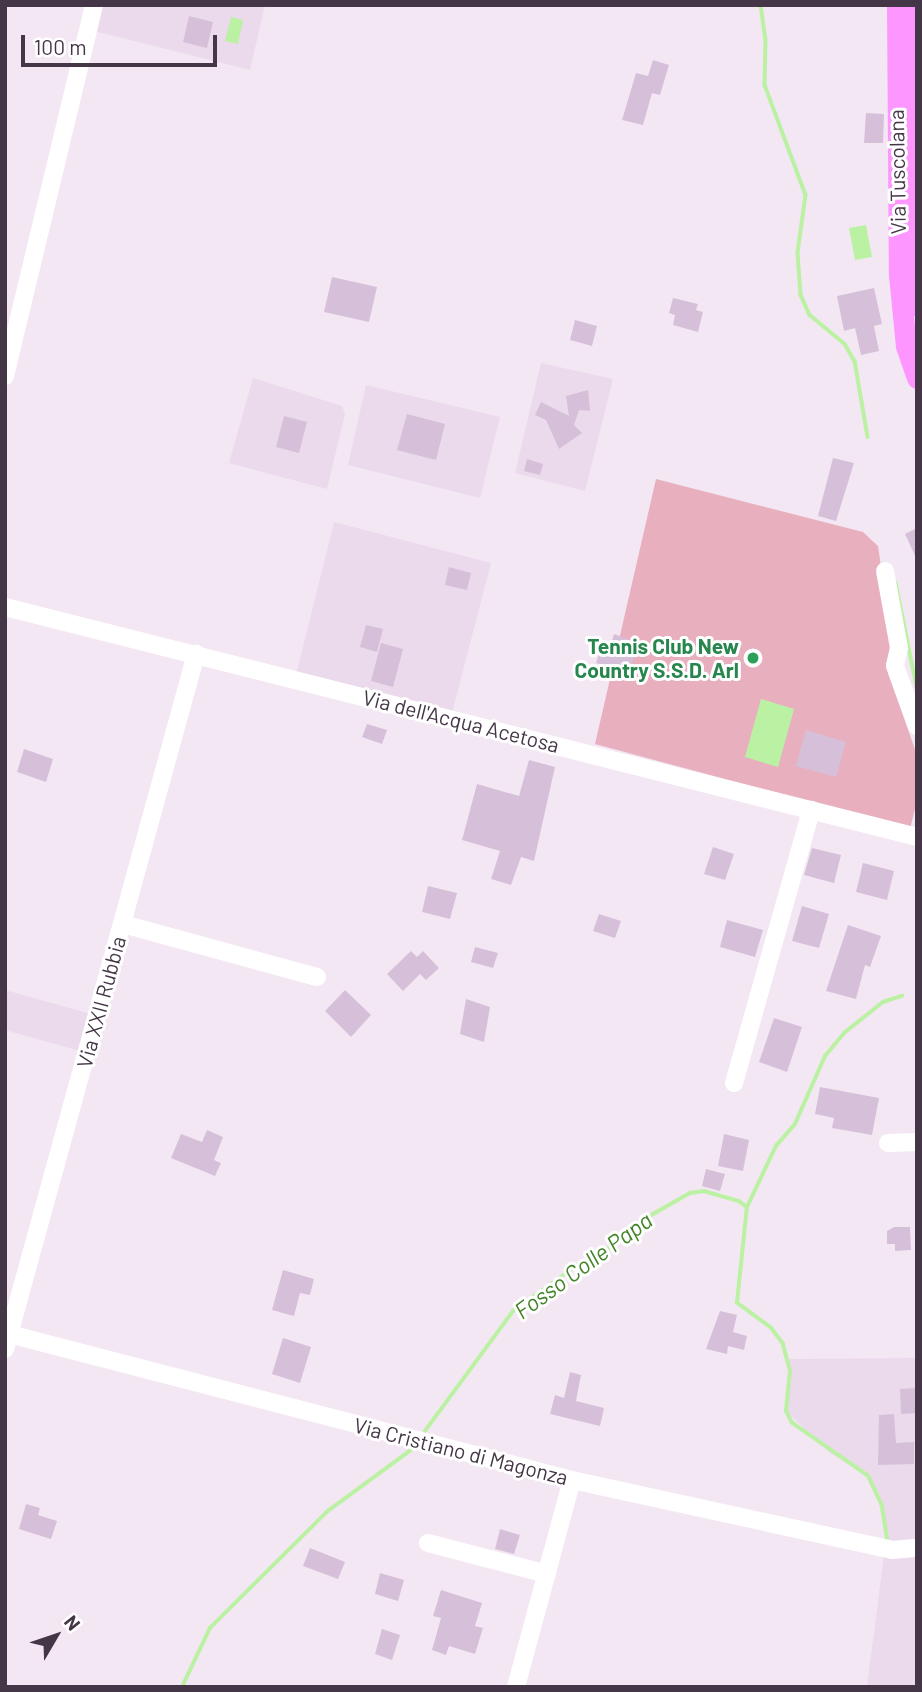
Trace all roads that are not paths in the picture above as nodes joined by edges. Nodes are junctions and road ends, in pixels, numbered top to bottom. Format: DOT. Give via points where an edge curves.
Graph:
graph roads {
  1 [pos="94,5"];
  2 [pos="897,5"];
  3 [pos="914,5"];
  4 [pos="917,306"];
  5 [pos="5,376"];
  6 [pos="917,378"];
  7 [pos="885,571"];
  8 [pos="5,607"];
  9 [pos="196,654"];
  10 [pos="917,726"];
  11 [pos="811,810"];
  12 [pos="917,837"];
  13 [pos="123,924"];
  14 [pos="317,977"];
  15 [pos="734,1083"];
  16 [pos="917,1142"];
  17 [pos="888,1143"];
  18 [pos="7,1342"];
  19 [pos="572,1480"];
  20 [pos="428,1543"];
  21 [pos="917,1548"];
  22 [pos="547,1574"];
  23 [pos="516,1687"];
  1 -- 5 [label="street"];
  2 -- 6 [label="main road, Via Tuscolana" via="900,288 906,346"];
  3 -- 4 [label="main road, Via Tuscolana" via="911,141"];
  7 -- 10 [label="street" via="899,648 895,666"];
  8 -- 9 [label="street, Via dell'Acqua Acetosa"];
  9 -- 11 [label="street, Via dell'Acqua Acetosa"];
  9 -- 13 [label="street, Via XXII Rubbia"];
  11 -- 12 [label="street, Via dell'Acqua Acetosa"];
  11 -- 15 [label="street"];
  13 -- 14 [label="street"];
  13 -- 18 [label="street, Via XXII Rubbia"];
  16 -- 17 [label="street"];
  18 -- 19 [label="street, Via Cristiano di Magonza"];
  19 -- 21 [label="street, Via Cristiano di Magonza" via="892,1550"];
  19 -- 22 [label="street"];
  20 -- 22 [label="street"];
  22 -- 23 [label="street"];
}
